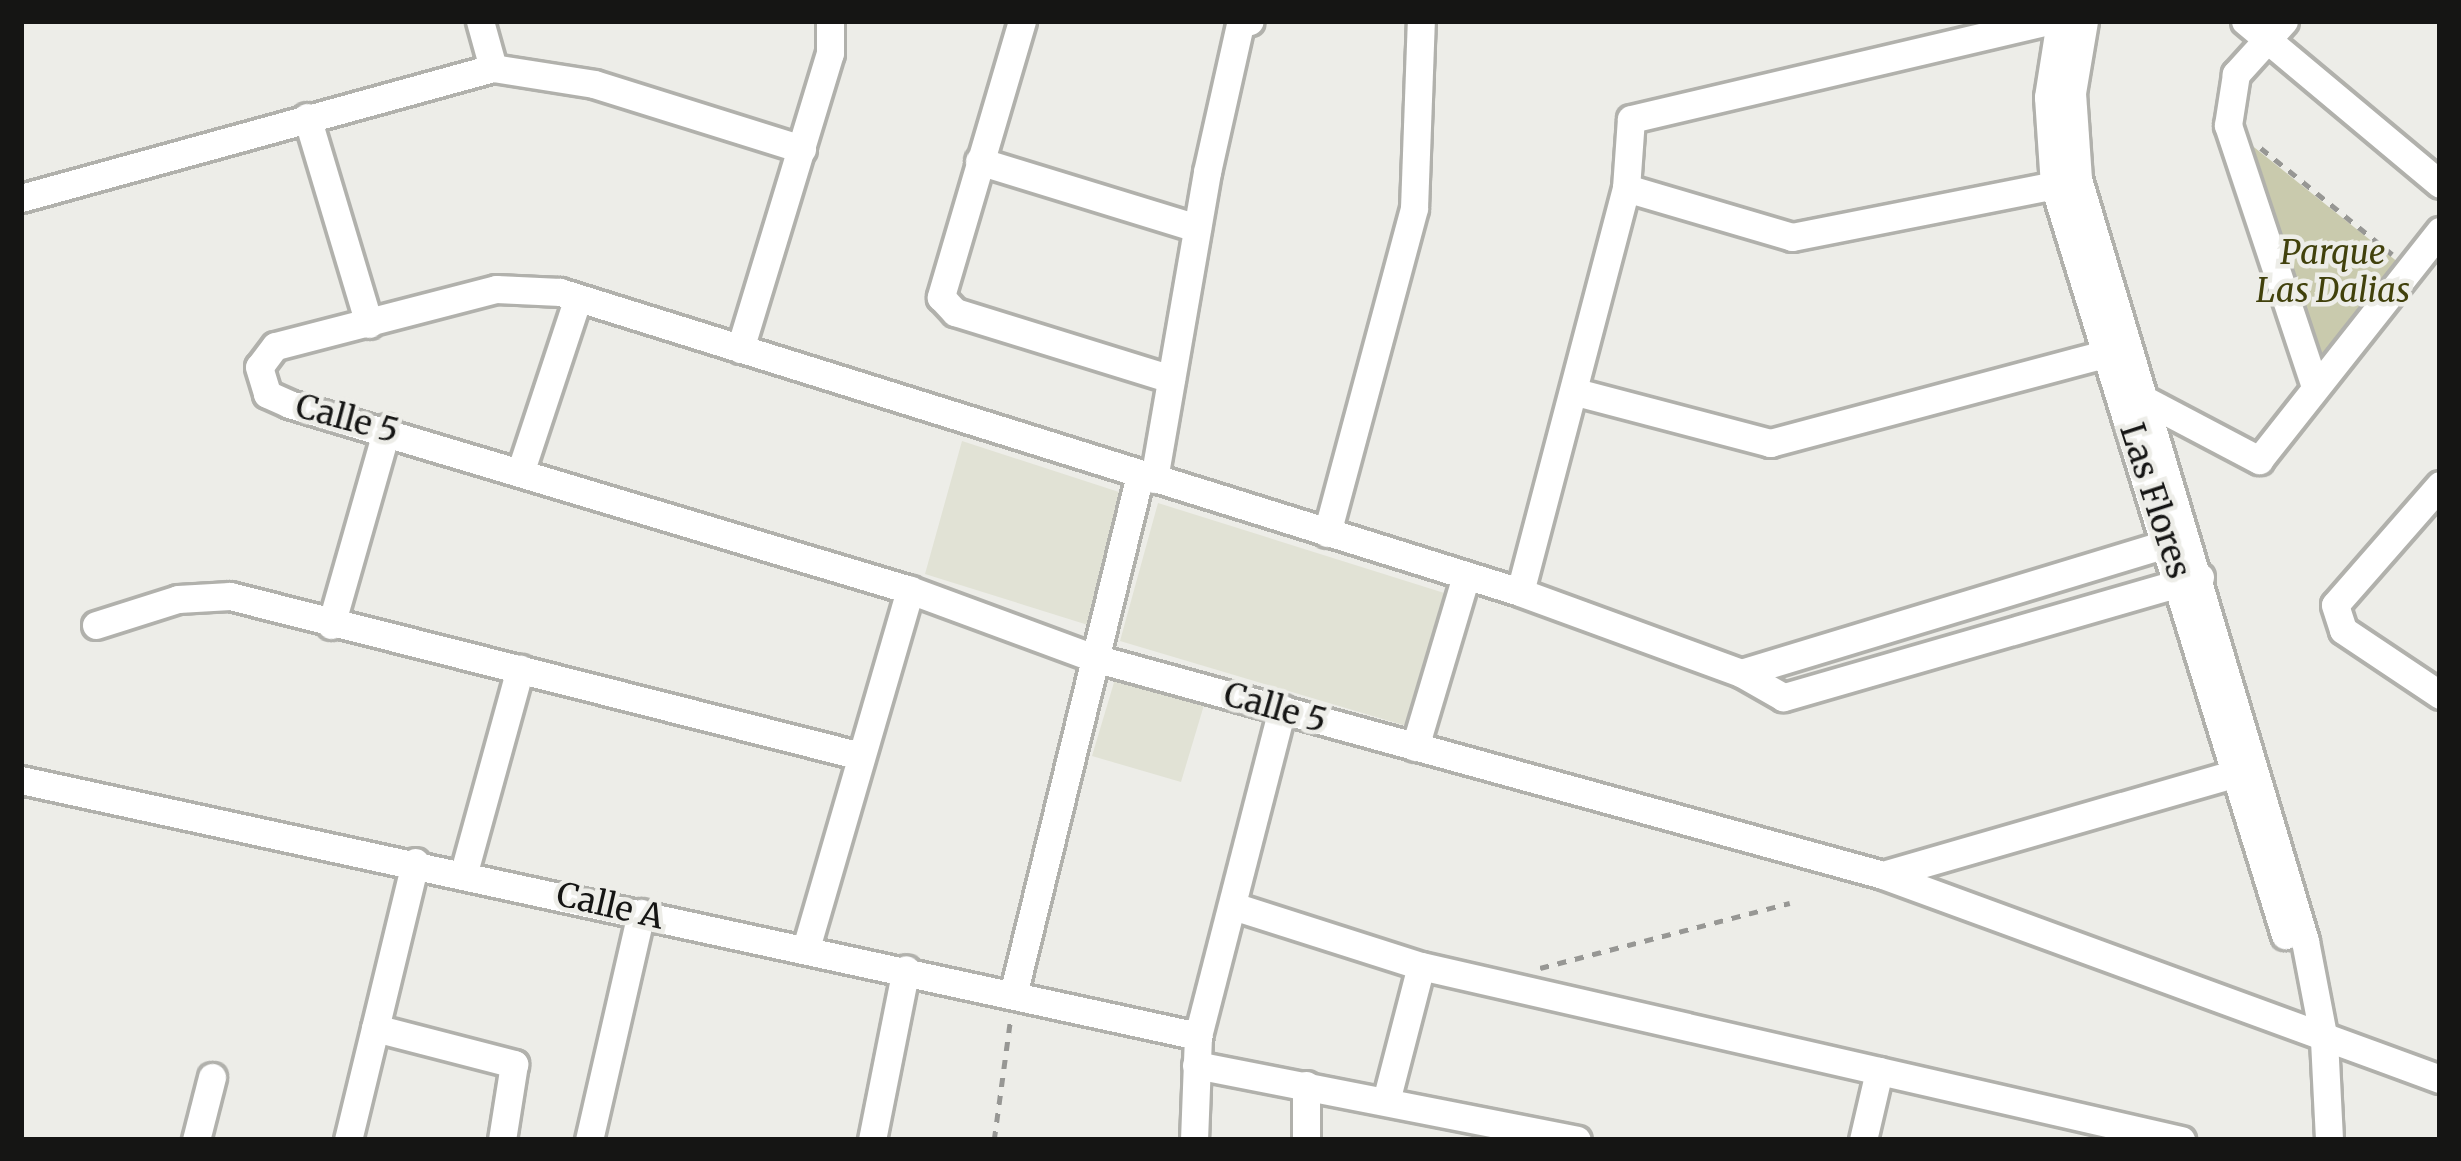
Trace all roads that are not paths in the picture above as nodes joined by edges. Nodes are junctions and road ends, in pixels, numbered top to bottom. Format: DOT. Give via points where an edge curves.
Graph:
graph roads {
  1 [pos="480,21"];
  2 [pos="830,21"];
  3 [pos="1022,21"];
  4 [pos="1420,21"];
  5 [pos="2050,21"];
  6 [pos="2060,21"];
  7 [pos="2082,21"];
  8 [pos="2245,21"];
  9 [pos="1243,22"];
  10 [pos="2274,28"];
  11 [pos="493,68"];
  12 [pos="308,117"];
  13 [pos="802,148"];
  14 [pos="979,161"];
  15 [pos="2440,165"];
  16 [pos="2440,184"];
  17 [pos="2054,185"];
  18 [pos="1625,188"];
  19 [pos="21,198"];
  20 [pos="1197,228"];
  21 [pos="2440,231"];
  22 [pos="578,298"];
  23 [pos="369,324"];
  24 [pos="740,349"];
  25 [pos="2118,350"];
  26 [pos="1172,379"];
  27 [pos="2314,383"];
  28 [pos="1576,392"];
  29 [pos="2147,401"];
  30 [pos="387,428"];
  31 [pos="520,470"];
  32 [pos="1147,477"];
  33 [pos="2440,485"];
  34 [pos="1327,533"];
  35 [pos="2178,540"];
  36 [pos="1466,576"];
  37 [pos="2191,580"];
  38 [pos="910,590"];
  39 [pos="1520,592"];
  40 [pos="96,625"];
  41 [pos="331,625"];
  42 [pos="1094,658"];
  43 [pos="520,669"];
  44 [pos="1741,673"];
  45 [pos="2440,695"];
  46 [pos="1282,710"];
  47 [pos="1415,747"];
  48 [pos="857,754"];
  49 [pos="2236,773"];
  50 [pos="21,780"];
  51 [pos="415,862"];
  52 [pos="464,872"];
  53 [pos="1883,875"];
  54 [pos="1233,907"];
  55 [pos="641,913"];
  56 [pos="806,948"];
  57 [pos="1421,966"];
  58 [pos="906,969"];
  59 [pos="2306,972"];
  60 [pos="1013,995"];
  61 [pos="375,1028"];
  62 [pos="1198,1036"];
  63 [pos="2324,1040"];
  64 [pos="1196,1065"];
  65 [pos="1879,1070"];
  66 [pos="212,1077"];
  67 [pos="2440,1079"];
  68 [pos="1306,1085"];
  69 [pos="1386,1101"];
  70 [pos="1432,1110"];
  71 [pos="196,1140"];
  72 [pos="348,1140"];
  73 [pos="502,1140"];
  74 [pos="589,1140"];
  75 [pos="872,1140"];
  76 [pos="1194,1140"];
  77 [pos="1306,1140"];
  78 [pos="1432,1140"];
  79 [pos="1576,1140"];
  80 [pos="1863,1140"];
  81 [pos="2180,1140"];
  82 [pos="2329,1140"];
  1 -- 11 [label="street"];
  2 -- 13 [label="street" via="830,53"];
  3 -- 14 [label="street"];
  4 -- 34 [label="street" via="1422,151 1414,208"];
  5 -- 18 [label="street" via="1631,118"];
  6 -- 17 [label="street, Las Flores" via="2048,97"];
  7 -- 25 [label="street, Las Flores" via="2072,93 2078,179"];
  8 -- 10 [label="street"];
  9 -- 20 [label="street"];
  10 -- 15 [label="street"];
  10 -- 16 [label="street"];
  10 -- 27 [label="street" via="2236,74 2228,122"];
  11 -- 12 [label="street"];
  11 -- 13 [label="street" via="594,84"];
  12 -- 19 [label="street"];
  12 -- 23 [label="street"];
  13 -- 24 [label="street"];
  14 -- 20 [label="street"];
  14 -- 26 [label="street" via="943,273 949,308"];
  17 -- 18 [label="street" via="1792,237"];
  17 -- 25 [label="street, Las Flores"];
  18 -- 28 [label="street"];
  20 -- 26 [label="street"];
  21 -- 27 [label="street"];
  22 -- 23 [label="street, Calle 5" via="496,289"];
  22 -- 24 [label="street, Calle 5"];
  22 -- 31 [label="street"];
  23 -- 30 [label="street, Calle 5" via="275,346 261,360 259,378 274,399"];
  24 -- 32 [label="street, Calle 5"];
  25 -- 28 [label="street" via="1770,443"];
  25 -- 29 [label="street, Las Flores"];
  25 -- 35 [label="street, Las Flores"];
  26 -- 32 [label="street"];
  27 -- 29 [label="street" via="2252,462"];
  28 -- 39 [label="street"];
  29 -- 35 [label="street, Las Flores"];
  30 -- 31 [label="street, Calle 5"];
  30 -- 41 [label="street"];
  31 -- 38 [label="street, Calle 5"];
  32 -- 34 [label="street, Calle 5"];
  32 -- 42 [label="street"];
  33 -- 45 [label="street" via="2335,605 2343,630"];
  34 -- 36 [label="street, Calle 5"];
  35 -- 37 [label="street, Las Flores"];
  35 -- 44 [label="street"];
  36 -- 39 [label="street, Calle 5"];
  36 -- 47 [label="street"];
  37 -- 44 [label="street, Calle 5" via="1795,695 1769,694"];
  37 -- 49 [label="street, Las Flores"];
  37 -- 59 [label="street, Las Flores" via="2289,881"];
  38 -- 42 [label="street, Calle 5"];
  38 -- 48 [label="street"];
  39 -- 44 [label="street, Calle 5"];
  40 -- 41 [label="street" via="214,595"];
  41 -- 43 [label="street"];
  42 -- 46 [label="street, Calle 5"];
  42 -- 60 [label="street"];
  43 -- 48 [label="street"];
  43 -- 52 [label="street"];
  46 -- 47 [label="street, Calle 5"];
  46 -- 54 [label="street"];
  47 -- 53 [label="street, Calle 5"];
  48 -- 56 [label="street"];
  49 -- 53 [label="street"];
  49 -- 59 [label="street, Las Flores" via="2289,949"];
  50 -- 51 [label="street, Calle A"];
  51 -- 52 [label="street, Calle A"];
  51 -- 61 [label="street"];
  52 -- 55 [label="street, Calle A"];
  53 -- 63 [label="street, Calle 5"];
  54 -- 57 [label="street"];
  54 -- 62 [label="street"];
  55 -- 56 [label="street, Calle A"];
  55 -- 74 [label="street"];
  56 -- 58 [label="street, Calle A"];
  57 -- 65 [label="street"];
  57 -- 69 [label="street"];
  58 -- 60 [label="street, Calle A"];
  58 -- 75 [label="street"];
  59 -- 63 [label="street, Las Flores"];
  60 -- 62 [label="street, Calle A"];
  61 -- 72 [label="street"];
  61 -- 73 [label="street" via="514,1064"];
  62 -- 64 [label="street"];
  63 -- 67 [label="street, Calle 5"];
  63 -- 82 [label="street, Las Flores"];
  64 -- 68 [label="street"];
  64 -- 76 [label="street"];
  65 -- 80 [label="street"];
  65 -- 81 [label="street"];
  66 -- 71 [label="street"];
  68 -- 69 [label="street"];
  68 -- 77 [label="street"];
  69 -- 70 [label="street"];
  70 -- 78 [label="street"];
  70 -- 79 [label="street"];
}
